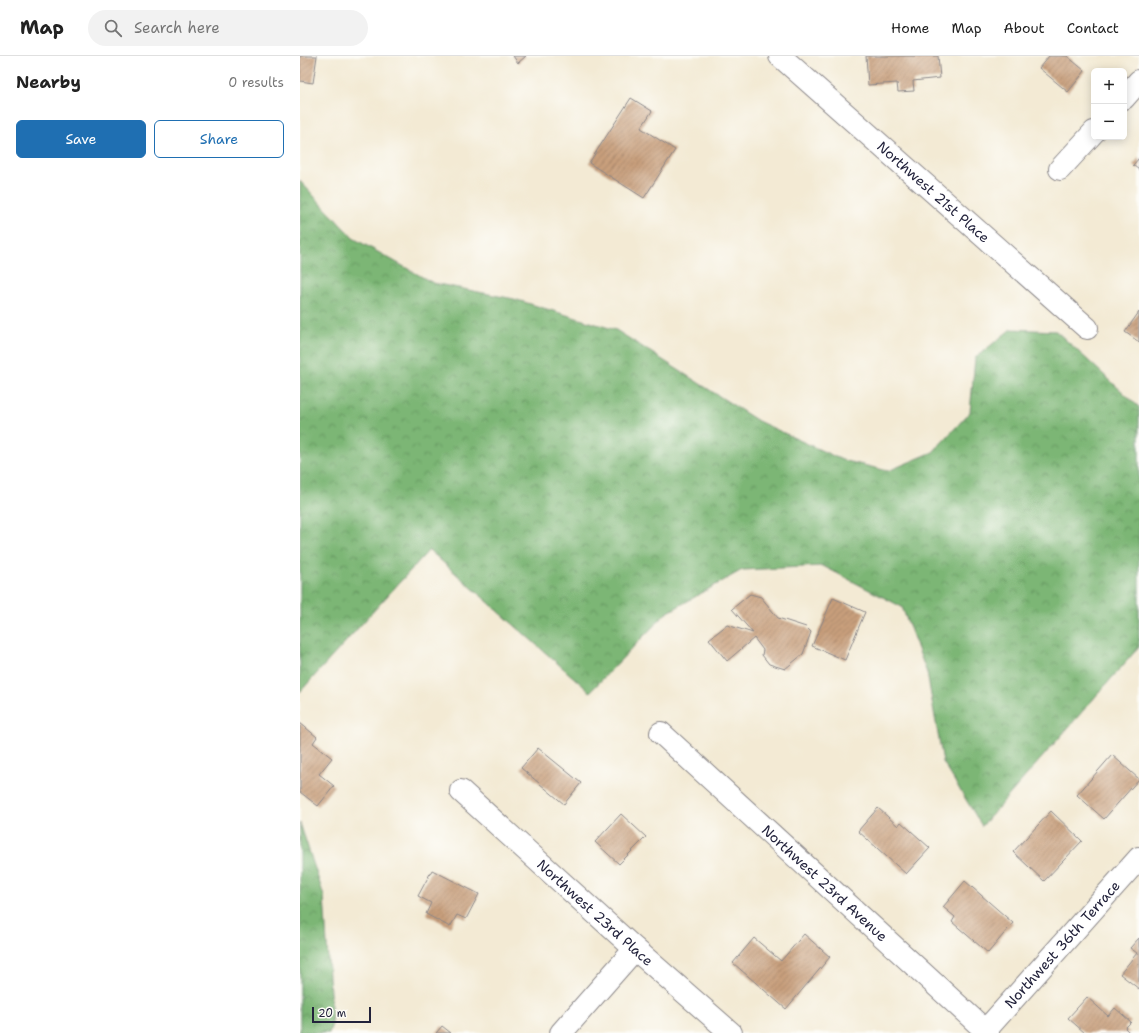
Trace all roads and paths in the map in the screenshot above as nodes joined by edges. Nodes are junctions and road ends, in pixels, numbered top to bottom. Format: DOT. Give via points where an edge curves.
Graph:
graph roads {
  1 [pos="780,56"];
  2 [pos="1139,81"];
  3 [pos="1127,95"];
  4 [pos="1091,135"];
  5 [pos="1060,169"];
  6 [pos="1087,328"];
  7 [pos="661,733"];
  8 [pos="461,791"];
  9 [pos="1139,858"];
  10 [pos="636,949"];
  11 [pos="986,1032"];
  12 [pos="561,1033"];
  13 [pos="731,1033"];
  1 -- 6 [label="street, Northwest 21st Place"];
  2 -- 3 [label="street"];
  4 -- 5 [label="street"];
  7 -- 11 [label="street, Northwest 23rd Avenue"];
  8 -- 10 [label="street, Northwest 23rd Place"];
  9 -- 11 [label="street, Northwest 36th Terrace"];
  10 -- 12 [label="street"];
  10 -- 13 [label="street, Northwest 23rd Place"];
}
